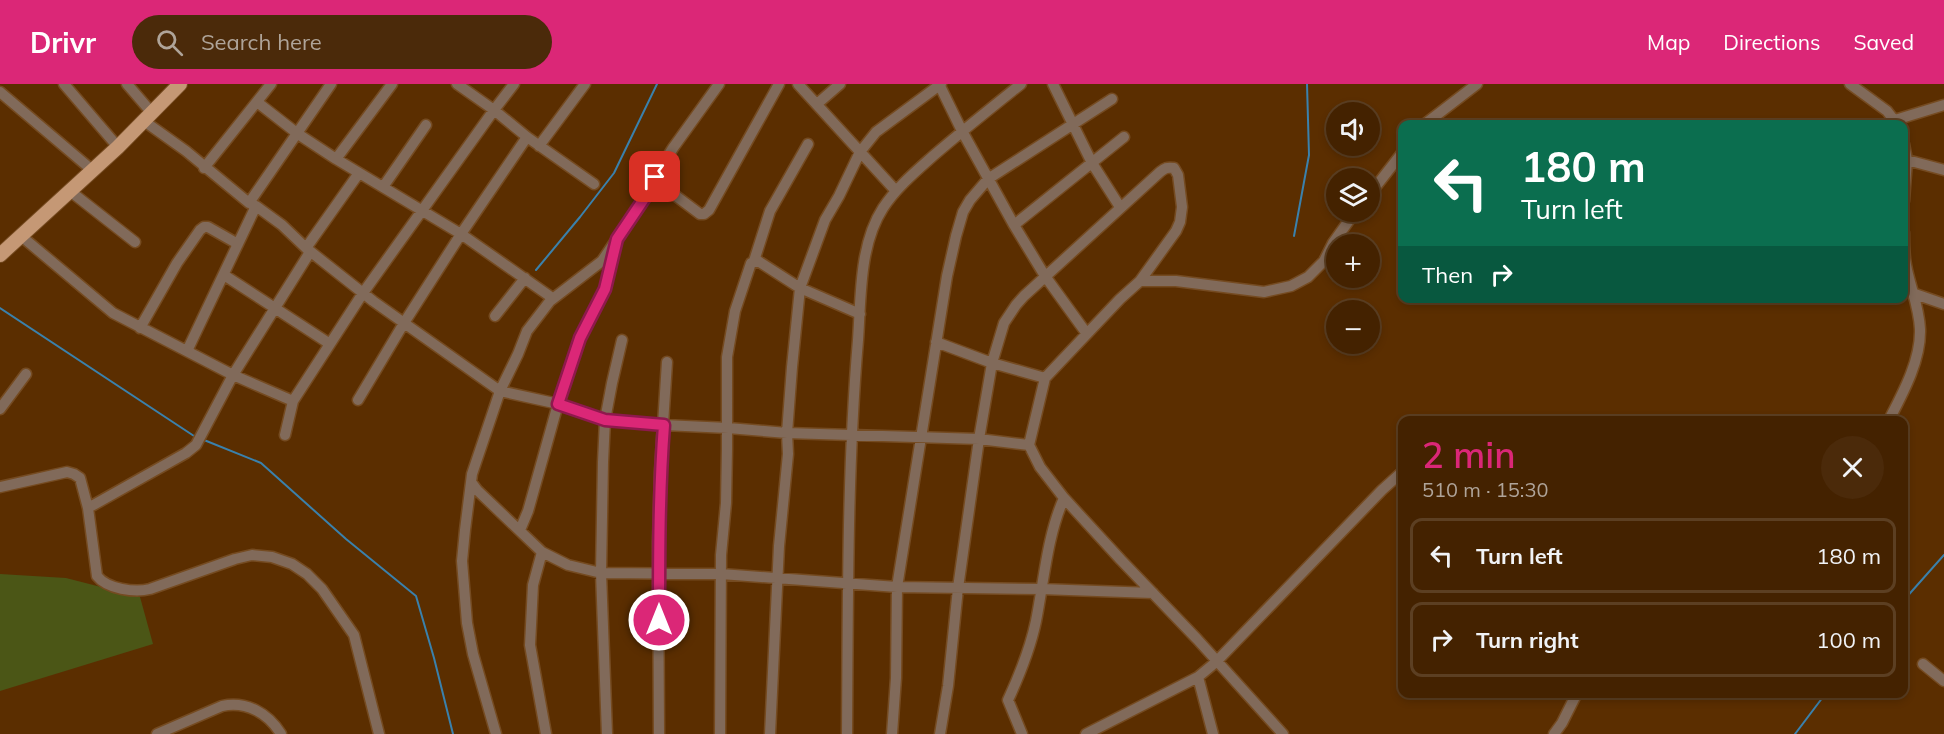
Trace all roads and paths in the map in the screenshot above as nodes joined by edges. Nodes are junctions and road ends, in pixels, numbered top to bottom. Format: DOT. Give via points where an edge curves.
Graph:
graph roads {
  1 [pos="64,84"];
  2 [pos="127,84"];
  3 [pos="180,84"];
  4 [pos="271,84"];
  5 [pos="331,84"];
  6 [pos="392,84"];
  7 [pos="457,84"];
  8 [pos="514,84"];
  9 [pos="585,84"];
  10 [pos="719,84"];
  11 [pos="779,84"];
  12 [pos="798,84"];
  13 [pos="840,84"];
  14 [pos="940,84"];
  15 [pos="1021,84"];
  16 [pos="1053,84"];
  17 [pos="1477,84"];
  18 [pos="1850,84"];
  19 [pos="0,92"];
  20 [pos="1112,99"];
  21 [pos="256,102"];
  22 [pos="817,104"];
  23 [pos="1944,105"];
  24 [pos="494,110"];
  25 [pos="148,117"];
  26 [pos="1430,120"];
  27 [pos="1894,120"];
  28 [pos="1902,120"];
  29 [pos="1074,124"];
  30 [pos="426,125"];
  31 [pos="962,131"];
  32 [pos="298,134"];
  33 [pos="527,137"];
  34 [pos="1124,137"];
  35 [pos="808,144"];
  36 [pos="539,146"];
  37 [pos="118,147"];
  38 [pos="860,152"];
  39 [pos="1398,158"];
  40 [pos="336,159"];
  41 [pos="1908,160"];
  42 [pos="1092,163"];
  43 [pos="204,168"];
  44 [pos="92,170"];
  45 [pos="1944,170"];
  46 [pos="359,173"];
  47 [pos="988,179"];
  48 [pos="656,181"];
  49 [pos="1380,181"];
  50 [pos="594,184"];
  51 [pos="382,187"];
  52 [pos="70,191"];
  53 [pos="896,191"];
  54 [pos="253,205"];
  55 [pos="1120,207"];
  56 [pos="422,210"];
  57 [pos="1347,222"];
  58 [pos="1014,225"];
  59 [pos="461,234"];
  60 [pos="20,235"];
  61 [pos="617,239"];
  62 [pos="135,242"];
  63 [pos="238,244"];
  64 [pos="308,250"];
  65 [pos="0,255"];
  66 [pos="754,261"];
  67 [pos="1908,272"];
  68 [pos="224,274"];
  69 [pos="1045,276"];
  70 [pos="525,278"];
  71 [pos="1140,281"];
  72 [pos="801,288"];
  73 [pos="363,293"];
  74 [pos="1915,294"];
  75 [pos="550,302"];
  76 [pos="1944,304"];
  77 [pos="275,307"];
  78 [pos="860,314"];
  79 [pos="495,316"];
  80 [pos="404,323"];
  81 [pos="140,328"];
  82 [pos="1087,334"];
  83 [pos="622,340"];
  84 [pos="936,342"];
  85 [pos="330,344"];
  86 [pos="187,351"];
  87 [pos="667,362"];
  88 [pos="992,363"];
  89 [pos="26,374"];
  90 [pos="233,375"];
  91 [pos="1046,378"];
  92 [pos="500,391"];
  93 [pos="358,399"];
  94 [pos="293,401"];
  95 [pos="558,404"];
  96 [pos="0,409"];
  97 [pos="1891,416"];
  98 [pos="605,420"];
  99 [pos="664,425"];
  100 [pos="728,428"];
  101 [pos="787,433"];
  102 [pos="285,435"];
  103 [pos="851,436"];
  104 [pos="921,438"];
  105 [pos="979,439"];
  106 [pos="1029,445"];
  107 [pos="1398,476"];
  108 [pos="471,482"];
  109 [pos="0,488"];
  110 [pos="1064,498"];
  111 [pos="88,508"];
  112 [pos="520,531"];
  113 [pos="542,552"];
  114 [pos="601,573"];
  115 [pos="659,574"];
  116 [pos="721,574"];
  117 [pos="778,579"];
  118 [pos="849,585"];
  119 [pos="897,588"];
  120 [pos="958,588"];
  121 [pos="1041,589"];
  122 [pos="1153,593"];
  123 [pos="1216,662"];
  124 [pos="1923,664"];
  125 [pos="1198,676"];
  126 [pos="1944,681"];
  127 [pos="1574,698"];
  128 [pos="157,734"];
  129 [pos="281,734"];
  130 [pos="379,734"];
  131 [pos="496,734"];
  132 [pos="546,734"];
  133 [pos="607,734"];
  134 [pos="659,734"];
  135 [pos="720,734"];
  136 [pos="770,734"];
  137 [pos="847,734"];
  138 [pos="892,734"];
  139 [pos="940,734"];
  140 [pos="1022,734"];
  141 [pos="1086,734"];
  142 [pos="1213,734"];
  143 [pos="1283,734"];
  144 [pos="1554,734"];
  1 -- 37 [label="street"];
  2 -- 25 [label="street"];
  3 -- 25 [label="main road"];
  4 -- 21 [label="street"];
  5 -- 32 [label="street"];
  6 -- 40 [label="street"];
  7 -- 24 [label="street"];
  8 -- 24 [label="street"];
  9 -- 36 [label="street"];
  10 -- 48 [label="street" via="673,148"];
  11 -- 48 [label="street" via="704,214"];
  12 -- 22 [label="street"];
  13 -- 22 [label="street"];
  14 -- 31 [label="street"];
  14 -- 38 [label="street" via="876,132"];
  15 -- 31 [label="street"];
  16 -- 29 [label="street"];
  17 -- 26 [label="street"];
  18 -- 27 [label="street"];
  19 -- 44 [label="street"];
  20 -- 29 [label="street"];
  21 -- 32 [label="street"];
  21 -- 43 [label="street"];
  22 -- 38 [label="street"];
  23 -- 28 [label="street"];
  24 -- 33 [label="street"];
  24 -- 56 [label="street"];
  25 -- 37 [label="main road"];
  25 -- 43 [label="street"];
  29 -- 42 [label="street"];
  29 -- 47 [label="street"];
  30 -- 51 [label="street"];
  31 -- 47 [label="street"];
  31 -- 53 [label="street"];
  32 -- 40 [label="street"];
  32 -- 54 [label="street"];
  33 -- 36 [label="street"];
  33 -- 59 [label="street"];
  34 -- 42 [label="street"];
  35 -- 66 [label="street" via="770,211"];
  36 -- 50 [label="street"];
  37 -- 44 [label="main road"];
  38 -- 53 [label="street"];
  38 -- 72 [label="street" via="825,220"];
  39 -- 49 [label="street"];
  40 -- 46 [label="street"];
  41 -- 45 [label="street"];
  42 -- 55 [label="street"];
  42 -- 58 [label="street"];
  43 -- 54 [label="street"];
  44 -- 52 [label="main road"];
  46 -- 51 [label="street"];
  46 -- 64 [label="street"];
  47 -- 58 [label="street"];
  47 -- 84 [label="street" via="970,200 961,220"];
  48 -- 61 [label="street"];
  51 -- 56 [label="street"];
  52 -- 60 [label="main road"];
  52 -- 62 [label="street"];
  53 -- 78 [label="street" via="882,209 868,248"];
  54 -- 63 [label="street"];
  54 -- 64 [label="street"];
  55 -- 69 [label="street"];
  55 -- 71 [label="street" via="1165,168 1174,168 1181,200 1180,222"];
  56 -- 59 [label="street"];
  56 -- 73 [label="street"];
  57 -- 71 [label="street" via="1317,270 1291,286 1264,292"];
  58 -- 69 [label="street"];
  59 -- 70 [label="street"];
  59 -- 80 [label="street"];
  60 -- 65 [label="main road"];
  60 -- 81 [label="street" via="113,313"];
  61 -- 75 [label="street" via="602,261"];
  61 -- 95 [label="street" via="605,289 580,338"];
  63 -- 68 [label="street"];
  63 -- 81 [label="street" via="208,227 200,230"];
  64 -- 73 [label="street"];
  64 -- 77 [label="street"];
  66 -- 72 [label="street"];
  66 -- 100 [label="street" via="735,311 727,357"];
  67 -- 74 [label="street"];
  68 -- 77 [label="street"];
  68 -- 86 [label="street"];
  69 -- 82 [label="street"];
  69 -- 88 [label="street" via="1009,314"];
  70 -- 75 [label="street" via="548,294"];
  70 -- 79 [label="street"];
  71 -- 82 [label="street"];
  72 -- 78 [label="street"];
  72 -- 101 [label="street"];
  73 -- 80 [label="street"];
  73 -- 85 [label="street"];
  74 -- 76 [label="street"];
  74 -- 97 [label="street" via="1920,329 1918,352"];
  75 -- 92 [label="street" via="527,331"];
  77 -- 85 [label="street"];
  77 -- 90 [label="street"];
  78 -- 103 [label="street"];
  80 -- 92 [label="street"];
  80 -- 93 [label="street"];
  81 -- 86 [label="street"];
  82 -- 91 [label="street"];
  83 -- 98 [label="street"];
  84 -- 88 [label="street"];
  84 -- 104 [label="street"];
  85 -- 94 [label="street"];
  86 -- 90 [label="street"];
  87 -- 99 [label="street"];
  88 -- 91 [label="street"];
  88 -- 105 [label="street"];
  89 -- 96 [label="street"];
  90 -- 94 [label="street"];
  90 -- 111 [label="street" via="192,450"];
  91 -- 106 [label="street"];
  92 -- 95 [label="street"];
  92 -- 108 [label="street"];
  94 -- 102 [label="street"];
  95 -- 98 [label="street"];
  95 -- 112 [label="street"];
  98 -- 99 [label="street"];
  98 -- 114 [label="street"];
  99 -- 100 [label="street"];
  99 -- 115 [label="street"];
  100 -- 101 [label="street"];
  100 -- 116 [label="street"];
  101 -- 103 [label="street"];
  101 -- 117 [label="street"];
  103 -- 104 [label="street"];
  103 -- 118 [label="street"];
  104 -- 105 [label="street"];
  104 -- 119 [label="street"];
  105 -- 106 [label="street"];
  105 -- 120 [label="street"];
  106 -- 110 [label="street"];
  107 -- 123 [label="street"];
  108 -- 112 [label="street"];
  108 -- 131 [label="street" via="462,561 467,623"];
  109 -- 111 [label="street" via="67,472 80,478"];
  110 -- 121 [label="street"];
  110 -- 122 [label="street"];
  111 -- 130 [label="street" via="97,576 102,582 130,591 150,590 252,555 272,557 307,574 354,634"];
  112 -- 113 [label="street"];
  113 -- 114 [label="street" via="568,566"];
  113 -- 132 [label="street" via="533,585 530,645"];
  114 -- 115 [label="street"];
  114 -- 133 [label="street"];
  115 -- 116 [label="street"];
  115 -- 134 [label="street"];
  116 -- 117 [label="street"];
  116 -- 135 [label="street"];
  117 -- 118 [label="street"];
  117 -- 136 [label="street"];
  118 -- 119 [label="street"];
  118 -- 137 [label="street"];
  119 -- 120 [label="street"];
  119 -- 138 [label="street"];
  120 -- 121 [label="street"];
  120 -- 139 [label="street"];
  121 -- 122 [label="street"];
  121 -- 140 [label="street" via="1026,661 1008,700"];
  122 -- 123 [label="street"];
  123 -- 125 [label="street"];
  123 -- 143 [label="street"];
  124 -- 126 [label="street"];
  125 -- 141 [label="street"];
  125 -- 142 [label="street"];
  127 -- 144 [label="street"];
  128 -- 129 [label="street" via="233,704 264,715"];
}
